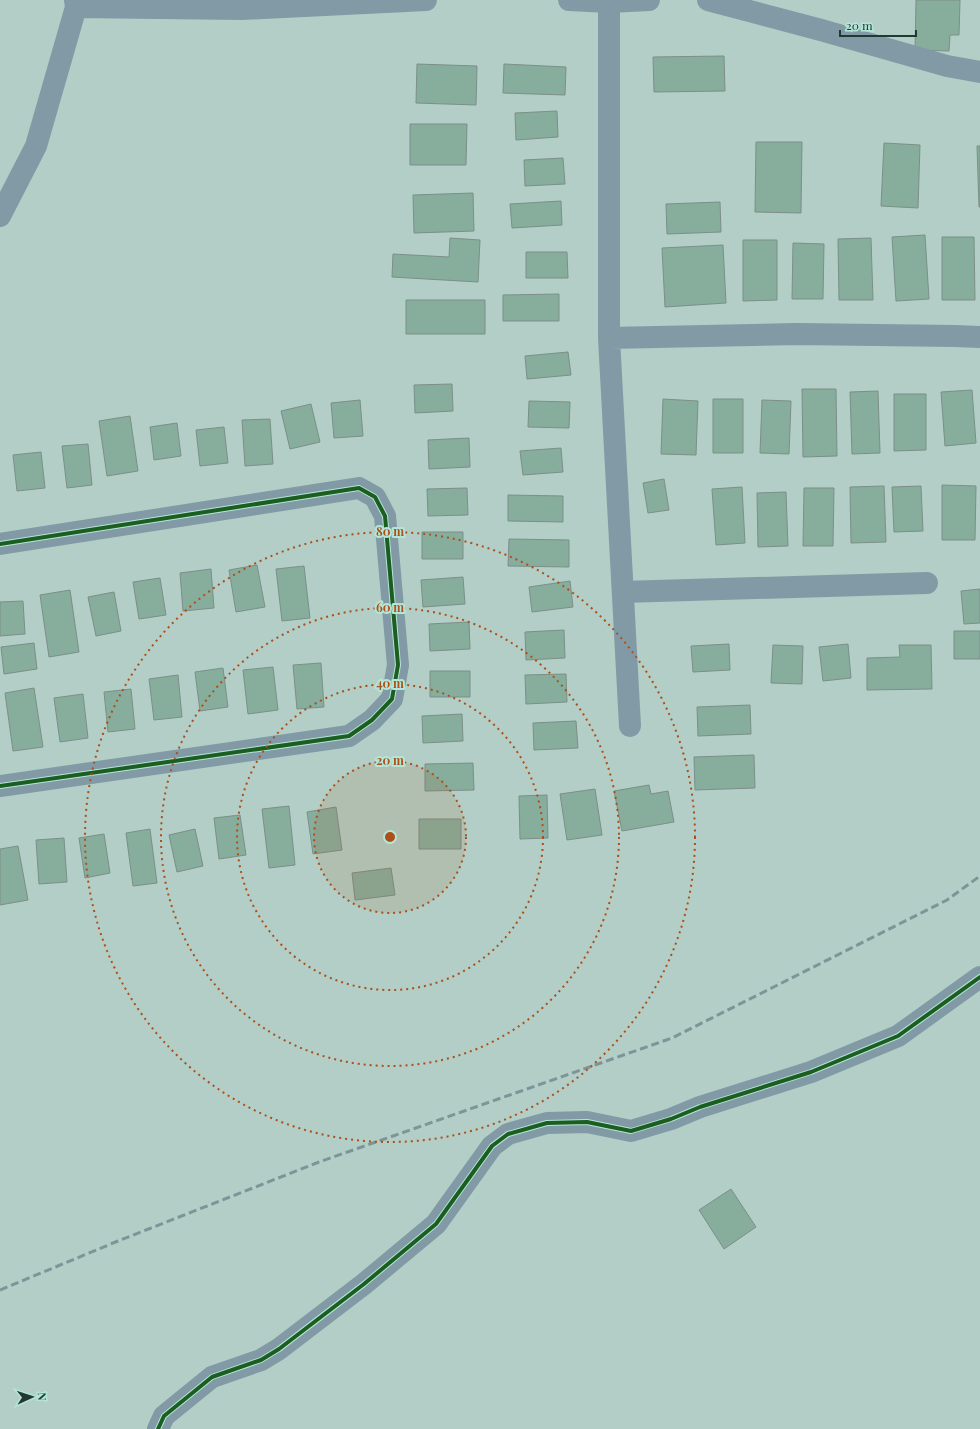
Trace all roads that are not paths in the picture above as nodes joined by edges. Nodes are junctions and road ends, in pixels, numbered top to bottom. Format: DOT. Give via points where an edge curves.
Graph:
graph roads {
  1 [pos="426,0"];
  2 [pos="568,0"];
  3 [pos="649,0"];
  4 [pos="708,0"];
  5 [pos="609,2"];
  6 [pos="76,4"];
  7 [pos="242,5"];
  8 [pos="980,72"];
  9 [pos="0,216"];
  10 [pos="980,337"];
  11 [pos="609,338"];
  12 [pos="0,544"];
  13 [pos="927,583"];
  14 [pos="623,592"];
  15 [pos="630,726"];
  16 [pos="0,786"];
  17 [pos="980,978"];
  18 [pos="158,1429"];
  1 -- 7 [label="street"];
  2 -- 5 [label="street"];
  3 -- 5 [label="street"];
  4 -- 8 [label="street" via="947,66"];
  5 -- 11 [label="street"];
  6 -- 7 [label="street"];
  6 -- 9 [label="street" via="36,146"];
  10 -- 11 [label="street" via="797,334"];
  11 -- 14 [label="street"];
  12 -- 16 [label="street" via="359,488 375,497 385,516 398,665 392,699 372,720 349,736"];
  13 -- 14 [label="street"];
  14 -- 15 [label="street"];
  17 -- 18 [label="street" via="898,1036 811,1072 700,1107 671,1119 631,1131 587,1122 547,1123 508,1134 492,1146 436,1224 280,1349 261,1360 212,1377 164,1416"];
}
